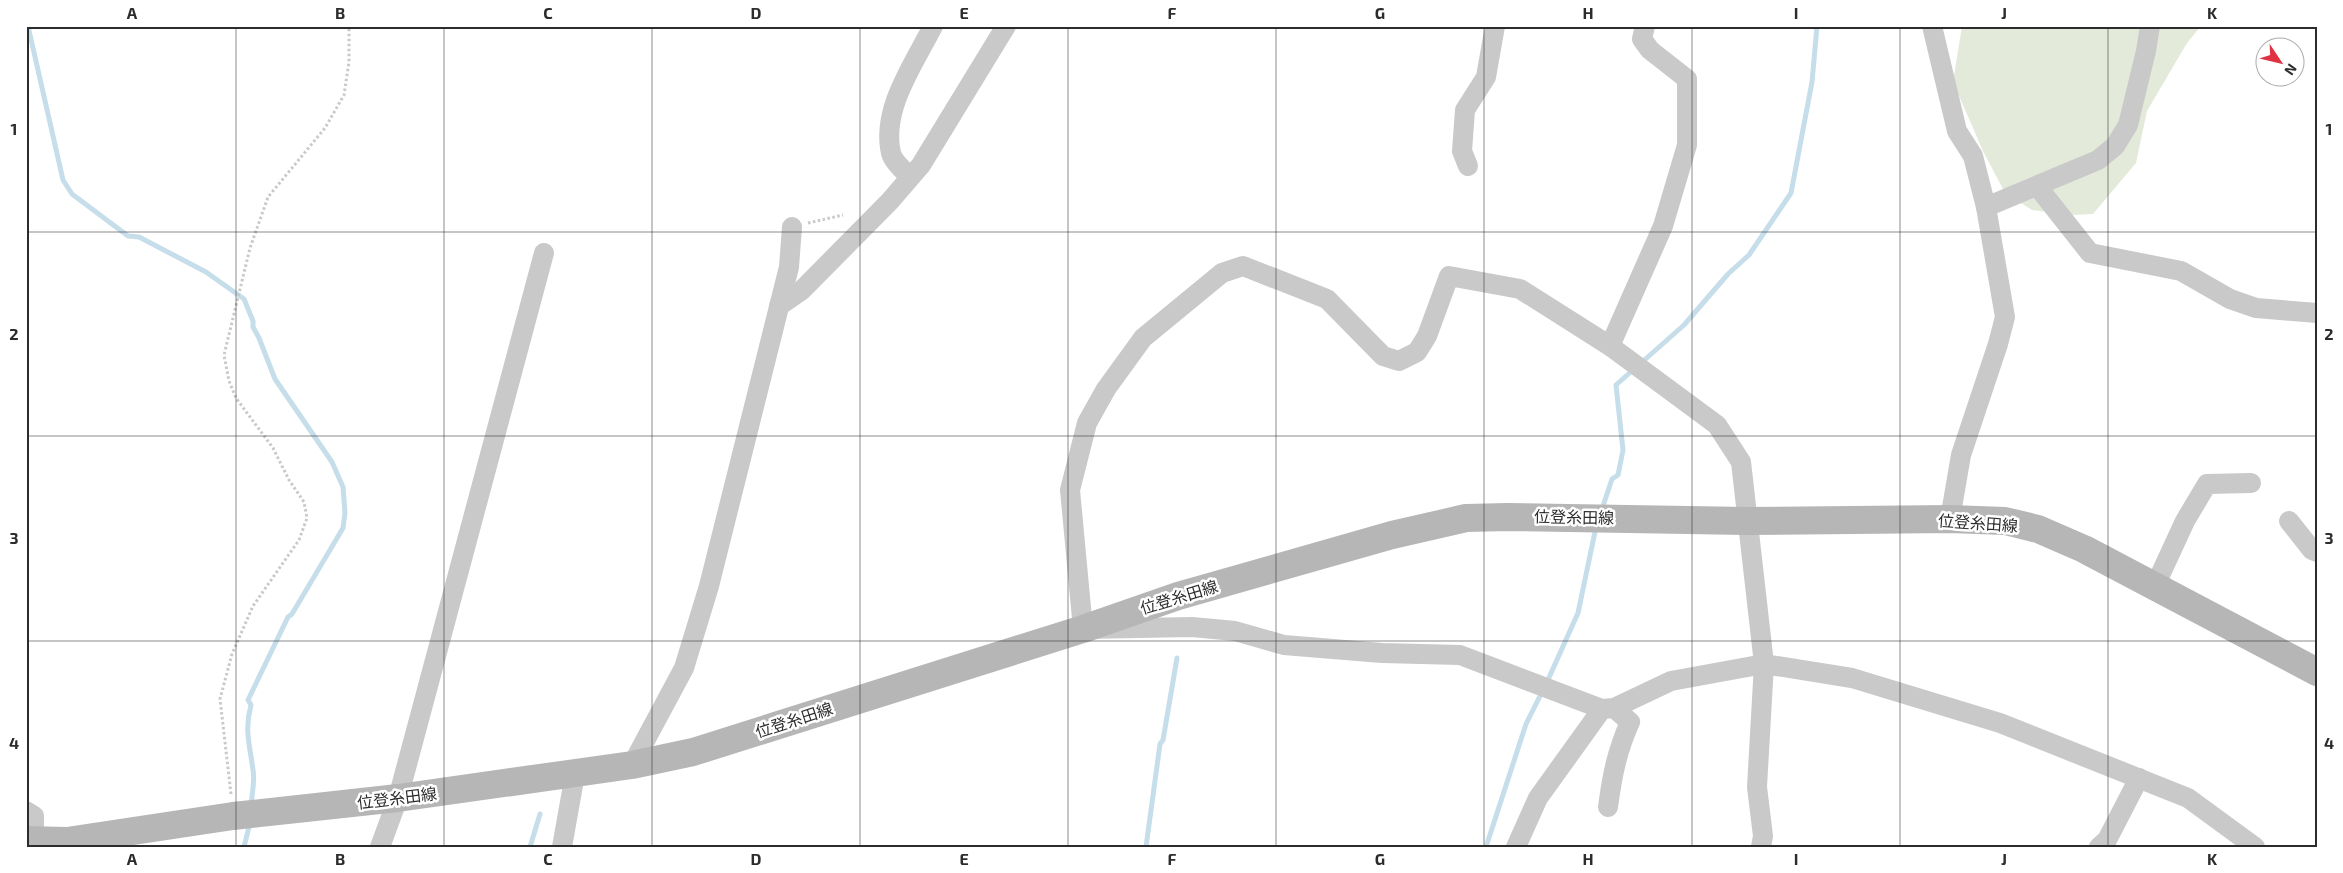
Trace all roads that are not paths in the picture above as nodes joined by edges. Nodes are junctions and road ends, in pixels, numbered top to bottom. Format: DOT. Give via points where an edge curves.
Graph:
graph roads {
  1 [pos="933,26"];
  2 [pos="1006,26"];
  3 [pos="1495,26"];
  4 [pos="1645,26"];
  5 [pos="1932,26"];
  6 [pos="2150,26"];
  7 [pos="1468,166"];
  8 [pos="910,178"];
  9 [pos="2037,186"];
  10 [pos="1986,207"];
  11 [pos="792,227"];
  12 [pos="544,253"];
  13 [pos="779,306"];
  14 [pos="2317,313"];
  15 [pos="1610,346"];
  16 [pos="2251,483"];
  17 [pos="1950,519"];
  18 [pos="1747,521"];
  19 [pos="2290,521"];
  20 [pos="2317,552"];
  21 [pos="2155,586"];
  22 [pos="1083,629"];
  23 [pos="1764,664"];
  24 [pos="2317,672"];
  25 [pos="1608,709"];
  26 [pos="632,765"];
  27 [pos="575,774"];
  28 [pos="2139,778"];
  29 [pos="398,798"];
  30 [pos="1608,807"];
  31 [pos="26,811"];
  32 [pos="30,840"];
  33 [pos="78,843"];
  34 [pos="1767,844"];
  35 [pos="380,847"];
  36 [pos="562,847"];
  37 [pos="1516,847"];
  38 [pos="2099,847"];
  39 [pos="2255,847"];
  1 -- 8 [label="street" via="901,89 889,125 891,155"];
  2 -- 8 [label="street"];
  3 -- 7 [label="street" via="1486,77 1465,110 1462,151"];
  4 -- 15 [label="street" via="1642,38 1650,50 1687,79 1687,145 1662,226"];
  5 -- 10 [label="street" via="1957,131 1973,156"];
  6 -- 9 [label="street" via="2128,125 2115,146 2098,160"];
  8 -- 13 [label="street" via="802,290"];
  9 -- 10 [label="street"];
  9 -- 14 [label="street" via="2090,252 2181,271 2230,299 2256,308"];
  10 -- 17 [label="street" via="2005,317 1961,455"];
  11 -- 13 [label="street" via="789,267"];
  12 -- 29 [label="street"];
  13 -- 26 [label="street" via="709,586 684,668"];
  15 -- 18 [label="street" via="1717,425 1741,462"];
  15 -- 22 [label="street" via="1520,289 1449,276 1427,336 1417,352 1399,361 1383,356 1327,299 1243,266 1222,273 1144,338 1106,389 1087,423 1070,490"];
  16 -- 21 [label="street" via="2207,484 2185,521"];
  17 -- 18 [label="main road, 位登糸田線"];
  17 -- 21 [label="main road, 位登糸田線" via="2004,521 2038,529"];
  18 -- 22 [label="main road, 位登糸田線" via="1466,518 1178,596"];
  18 -- 23 [label="street"];
  19 -- 20 [label="street"];
  21 -- 24 [label="main road, 位登糸田線"];
  22 -- 25 [label="street" via="1192,627 1235,631 1284,645 1460,655"];
  22 -- 26 [label="main road, 位登糸田線" via="693,752"];
  23 -- 25 [label="street" via="1672,681"];
  23 -- 28 [label="street" via="1852,678 2000,722"];
  23 -- 34 [label="street" via="1757,787"];
  25 -- 30 [label="street" via="1630,722 1619,745"];
  25 -- 37 [label="street" via="1538,798"];
  26 -- 27 [label="main road, 位登糸田線"];
  27 -- 29 [label="main road, 位登糸田線"];
  27 -- 36 [label="street"];
  28 -- 38 [label="street" via="2107,840"];
  28 -- 39 [label="street" via="2188,798"];
  29 -- 33 [label="main road, 位登糸田線" via="233,816"];
  29 -- 35 [label="street"];
  31 -- 32 [label="street" via="34,816"];
  32 -- 33 [label="main road, 位登糸田線"];
}
